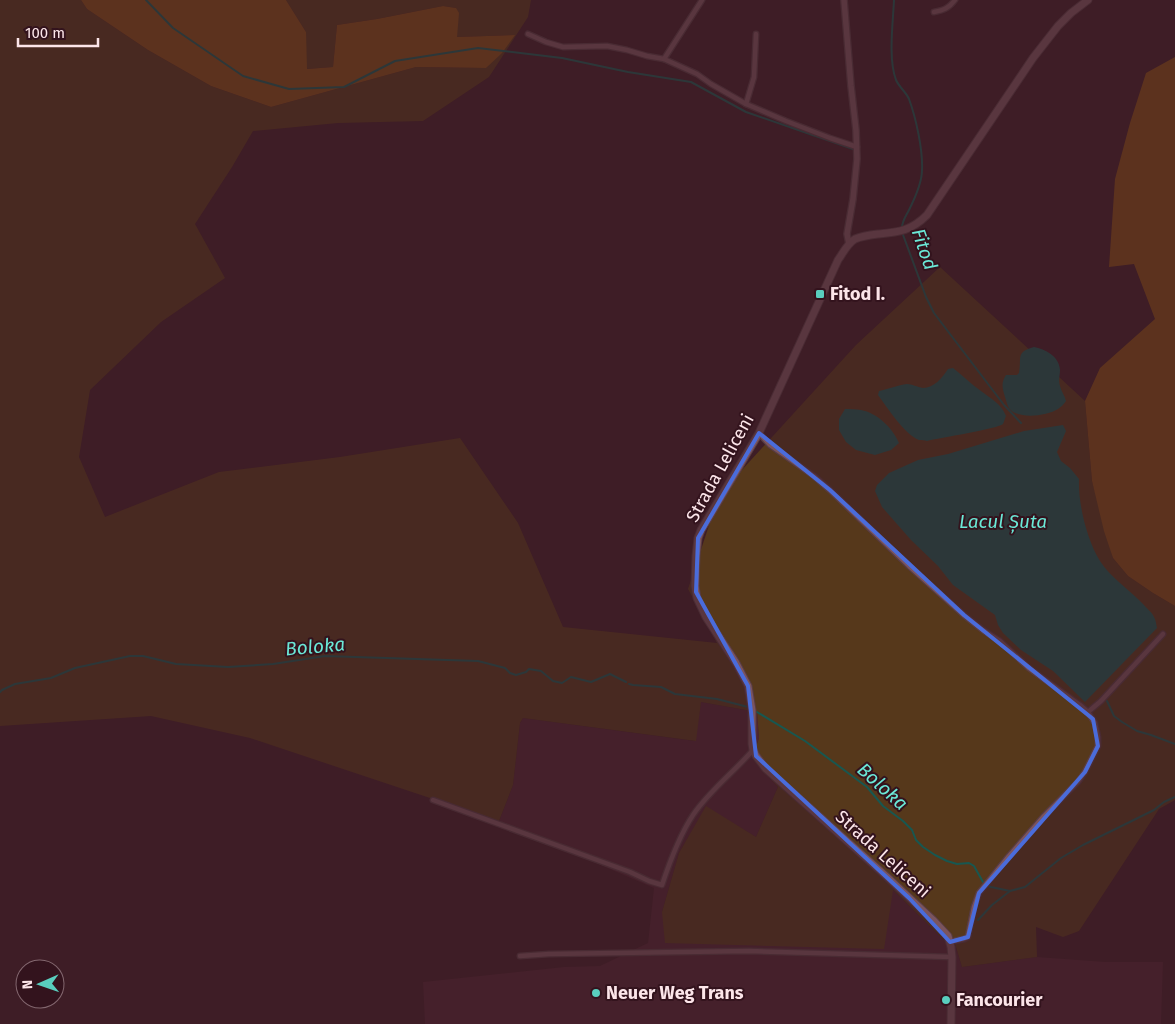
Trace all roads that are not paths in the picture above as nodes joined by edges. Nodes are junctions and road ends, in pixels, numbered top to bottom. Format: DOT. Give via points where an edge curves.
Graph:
graph roads {
  1 [pos="702,0"];
  2 [pos="844,0"];
  3 [pos="955,0"];
  4 [pos="1088,0"];
  5 [pos="934,12"];
  6 [pos="528,34"];
  7 [pos="756,34"];
  8 [pos="664,59"];
  9 [pos="746,104"];
  10 [pos="857,147"];
  11 [pos="849,244"];
  12 [pos="759,433"];
  13 [pos="1163,634"];
  14 [pos="1088,712"];
  15 [pos="753,750"];
  16 [pos="433,800"];
  17 [pos="950,942"];
  18 [pos="520,956"];
  19 [pos="952,957"];
  20 [pos="951,1024"];
  1 -- 8 [label="street"];
  2 -- 10 [label="street"];
  3 -- 5 [label="street" via="944,10"];
  4 -- 11 [label="main road" via="1058,26 1033,58 927,216 902,231 866,236"];
  6 -- 8 [label="street" via="563,47 607,46"];
  7 -- 9 [label="street" via="754,77"];
  8 -- 9 [label="street" via="697,74"];
  9 -- 10 [label="street"];
  10 -- 11 [label="street" via="847,234"];
  11 -- 12 [label="main road, Strada Leliceni" via="838,260"];
  12 -- 14 [label="street" via="770,445 820,481 964,615"];
  12 -- 15 [label="main road, Strada Leliceni" via="701,530 695,586 706,617 748,686"];
  13 -- 14 [label="street"];
  14 -- 17 [label="street" via="1095,723 1098,746 1086,772 979,893 968,937"];
  15 -- 16 [label="street" via="693,815 662,885"];
  15 -- 17 [label="main road, Strada Leliceni" via="766,769 887,876 933,920"];
  17 -- 19 [label="main road, Strada Leliceni"];
  18 -- 19 [label="street" via="749,950"];
  19 -- 20 [label="main road, Strada Leliceni"];
}
